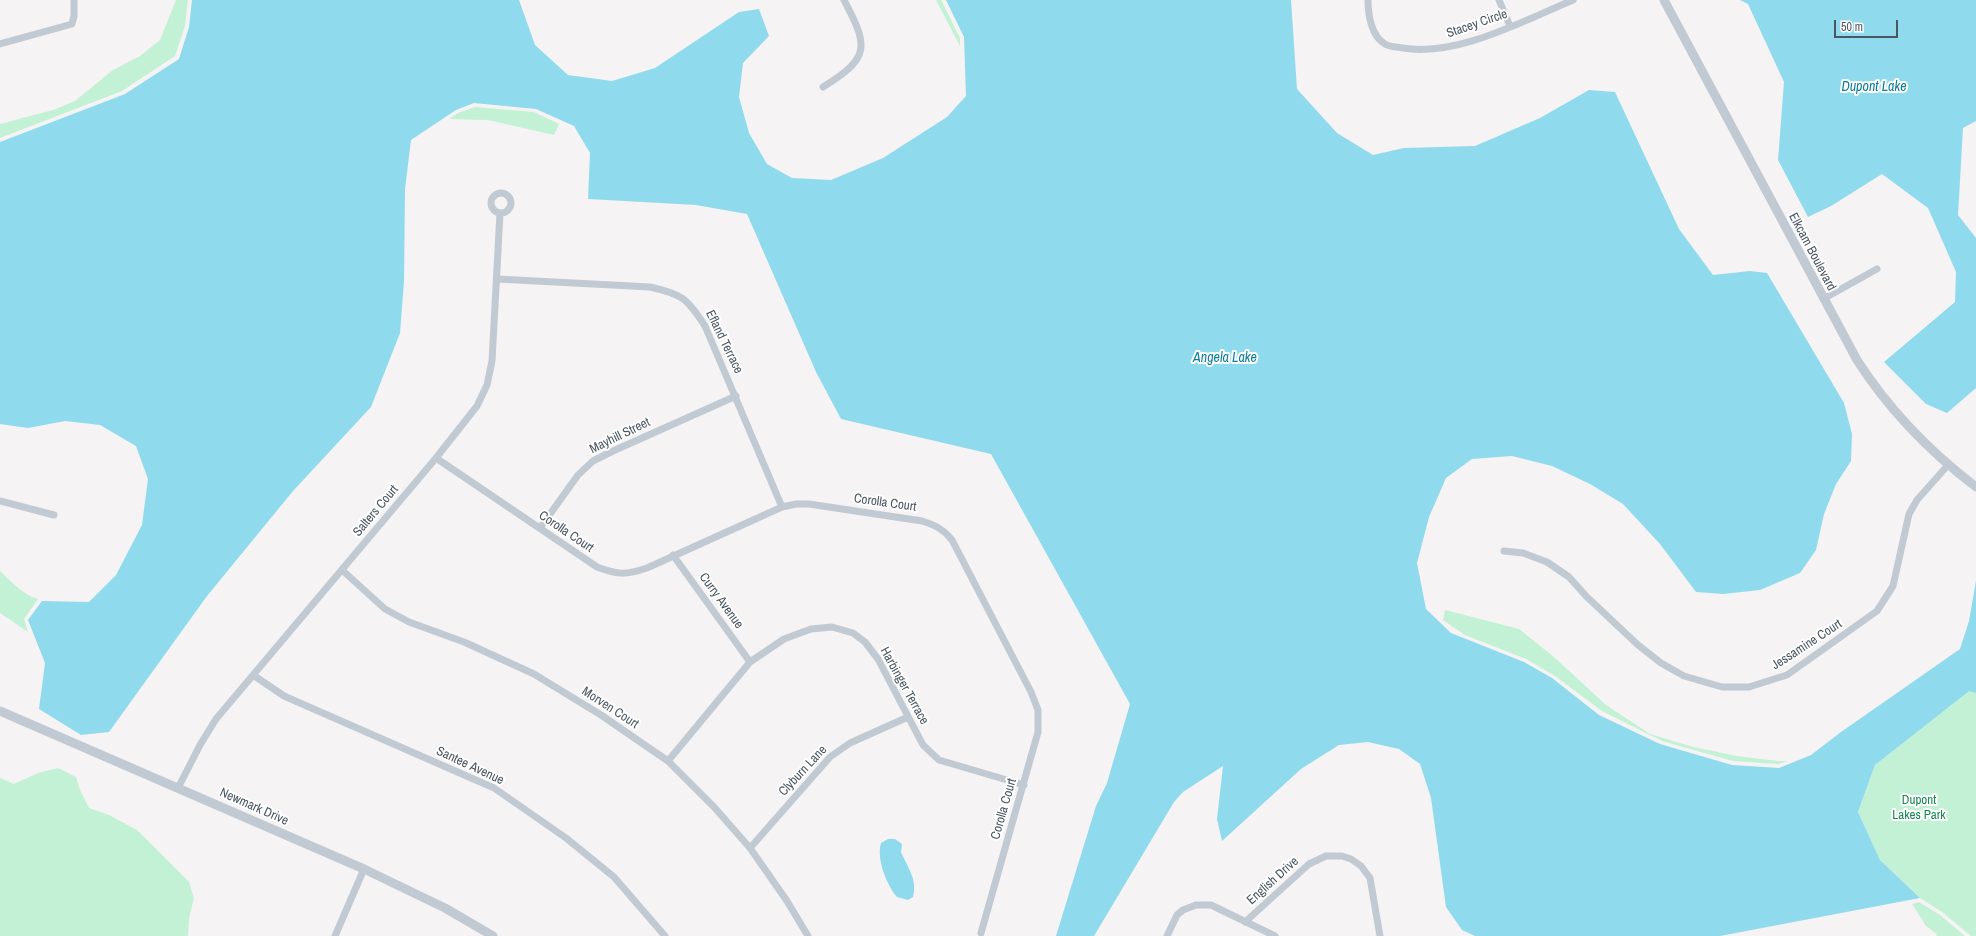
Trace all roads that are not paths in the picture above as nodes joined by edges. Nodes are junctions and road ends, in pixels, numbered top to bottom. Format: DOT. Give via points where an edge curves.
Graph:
graph roads {
  1 [pos="74,0"];
  2 [pos="844,0"];
  3 [pos="1368,0"];
  4 [pos="1499,0"];
  5 [pos="1573,0"];
  6 [pos="1664,0"];
  7 [pos="1510,26"];
  8 [pos="0,44"];
  9 [pos="823,87"];
  10 [pos="500,213"];
  11 [pos="1877,269"];
  12 [pos="497,279"];
  13 [pos="1823,299"];
  14 [pos="736,396"];
  15 [pos="436,458"];
  16 [pos="1948,465"];
  17 [pos="1976,487"];
  18 [pos="0,501"];
  19 [pos="782,507"];
  20 [pos="54,515"];
  21 [pos="540,528"];
  22 [pos="1504,551"];
  23 [pos="673,555"];
  24 [pos="342,570"];
  25 [pos="750,662"];
  26 [pos="254,675"];
  27 [pos="0,711"];
  28 [pos="908,717"];
  29 [pos="668,762"];
  30 [pos="1024,785"];
  31 [pos="178,788"];
  32 [pos="750,848"];
  33 [pos="364,870"];
  34 [pos="1245,922"];
  35 [pos="981,933"];
  36 [pos="335,936"];
  37 [pos="493,936"];
  38 [pos="665,936"];
  39 [pos="808,936"];
  40 [pos="1167,936"];
  41 [pos="1275,936"];
  42 [pos="1380,936"];
  1 -- 8 [label="street" via="72,24"];
  2 -- 9 [label="street" via="860,32 860,49 850,69"];
  3 -- 7 [label="street, Stacey Circle" via="1368,11 1374,32 1385,44 1398,47 1416,50 1444,48 1469,42"];
  4 -- 7 [label="street"];
  5 -- 7 [label="street, Stacey Circle"];
  6 -- 13 [label="street, Elkcam Boulevard"];
  10 -- 12 [label="street, Salters Court"];
  11 -- 13 [label="street"];
  12 -- 14 [label="street, Efland Terrace" via="650,287 674,292 691,304 705,326"];
  12 -- 15 [label="street, Salters Court" via="492,361 487,385 477,406"];
  13 -- 16 [label="street, Elkcam Boulevard" via="1856,360 1874,386 1912,432"];
  14 -- 19 [label="street, Efland Terrace"];
  14 -- 21 [label="street, Mayhill Street" via="593,461 578,475"];
  15 -- 21 [label="street, Corolla Court"];
  15 -- 24 [label="street, Salters Court"];
  16 -- 17 [label="street, Elkcam Boulevard"];
  16 -- 22 [label="street, Jessamine Court" via="1917,500 1909,514 1893,586 1877,611 1787,675 1749,687 1722,687 1684,676 1660,663 1586,596 1569,577 1547,562 1523,553"];
  18 -- 20 [label="street"];
  19 -- 23 [label="street, Corolla Court"];
  19 -- 30 [label="street, Corolla Court" via="809,504 922,521 937,525 946,533 1032,692 1038,710 1038,732"];
  21 -- 23 [label="street, Corolla Court" via="597,567 614,573 630,574"];
  23 -- 25 [label="street, Curry Avenue"];
  24 -- 26 [label="street, Salters Court"];
  24 -- 29 [label="street, Morven Court" via="385,609 409,622 464,642 534,674 601,715"];
  25 -- 28 [label="street, Harbinger Terrace" via="784,639 811,629 832,627 852,633 866,642 878,659"];
  25 -- 29 [label="street, Harbinger Terrace"];
  26 -- 31 [label="street, Salters Court" via="216,719"];
  26 -- 38 [label="street, Santee Avenue" via="284,696 494,788 566,838 614,877"];
  27 -- 31 [label="street, Newmark Drive"];
  28 -- 30 [label="street, Harbinger Terrace" via="923,745 939,760"];
  28 -- 32 [label="street, Clyburn Lane" via="850,743 830,757"];
  29 -- 32 [label="street, Morven Court" via="714,807"];
  30 -- 35 [label="street, Corolla Court"];
  31 -- 33 [label="street, Newmark Drive"];
  32 -- 39 [label="street, Morven Court"];
  33 -- 36 [label="street"];
  33 -- 37 [label="street, Newmark Drive" via="445,908"];
  34 -- 40 [label="street" via="1211,905 1196,905 1177,915"];
  34 -- 41 [label="street"];
  34 -- 42 [label="street, English Drive" via="1309,864 1326,856 1342,856 1361,866 1370,878"];
}
